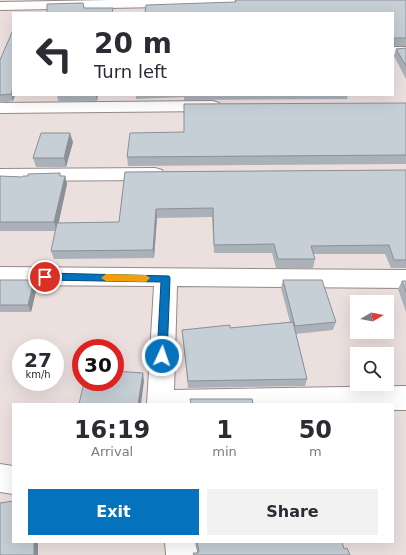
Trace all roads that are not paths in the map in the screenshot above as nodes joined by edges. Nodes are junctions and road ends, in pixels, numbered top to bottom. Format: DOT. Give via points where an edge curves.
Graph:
graph roads {
  1 [pos="281,1"];
  2 [pos="86,2"];
  3 [pos="0,6"];
  4 [pos="107,9"];
  5 [pos="394,51"];
  6 [pos="406,51"];
  7 [pos="226,106"];
  8 [pos="0,108"];
  9 [pos="175,174"];
  10 [pos="0,175"];
  11 [pos="0,276"];
  12 [pos="166,278"];
  13 [pos="406,279"];
  14 [pos="406,398"];
  15 [pos="160,403"];
  16 [pos="0,478"];
  17 [pos="12,480"];
  18 [pos="180,543"];
  19 [pos="182,555"];
  1 -- 4 [label="street"];
  2 -- 3 [label="street"];
  2 -- 4 [label="street"];
  5 -- 6 [label="street"];
  7 -- 8 [label="street"];
  9 -- 10 [label="street"];
  11 -- 12 [label="street"];
  12 -- 13 [label="street"];
  12 -- 15 [label="street"];
  14 -- 15 [label="street"];
  16 -- 17 [label="street"];
  18 -- 19 [label="street"];
}
